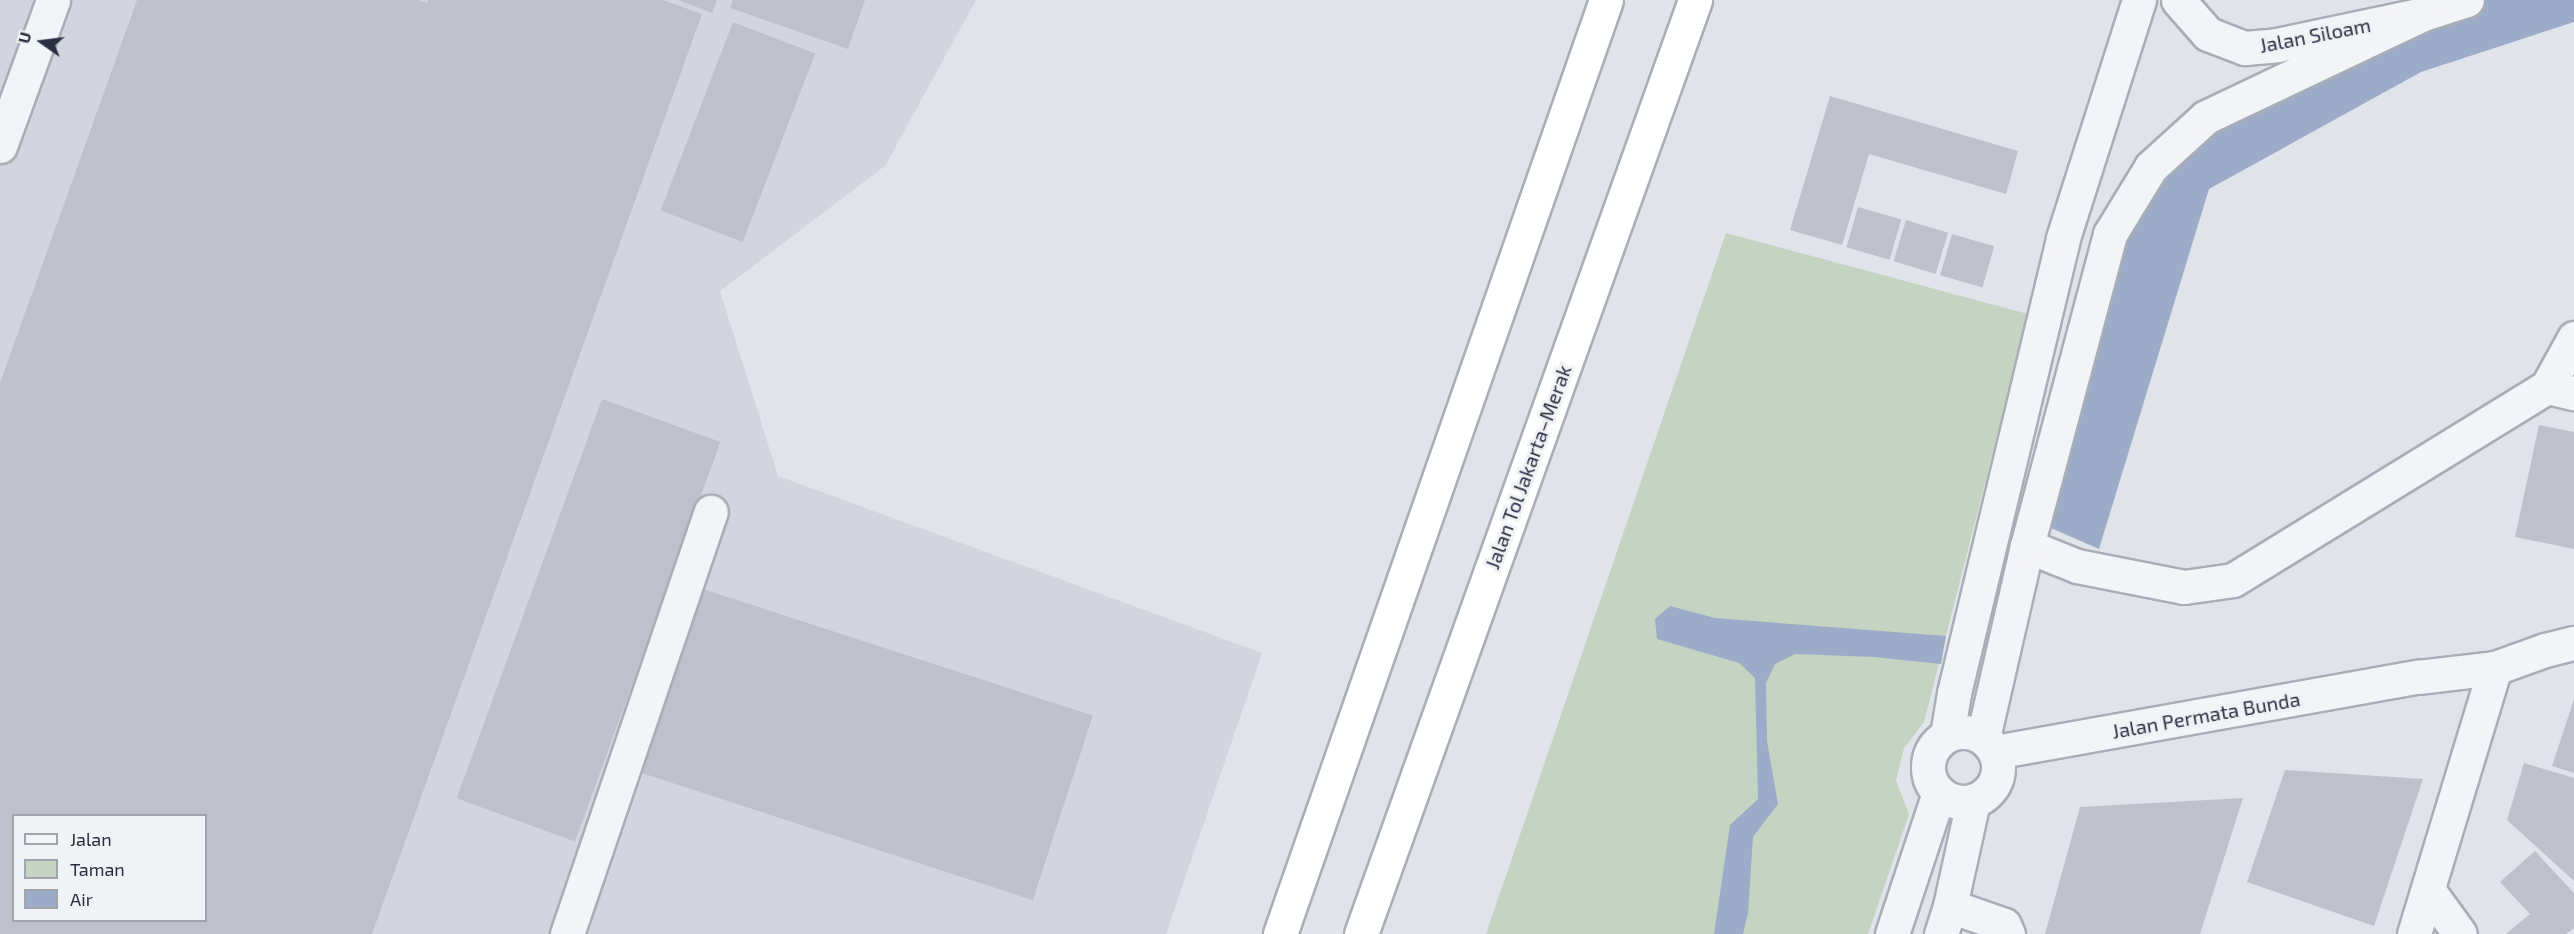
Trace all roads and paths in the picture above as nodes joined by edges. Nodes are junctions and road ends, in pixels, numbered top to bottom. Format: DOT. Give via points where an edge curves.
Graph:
graph roads {
  1 [pos="53,0"];
  2 [pos="1606,0"];
  3 [pos="1695,0"];
  4 [pos="2139,0"];
  5 [pos="2467,0"];
  6 [pos="2188,5"];
  7 [pos="2423,14"];
  8 [pos="0,146"];
  9 [pos="2574,338"];
  10 [pos="2561,390"];
  11 [pos="711,512"];
  12 [pos="2027,546"];
  13 [pos="2574,643"];
  14 [pos="2495,668"];
  15 [pos="1947,735"];
  16 [pos="1989,745"];
  17 [pos="1939,793"];
  18 [pos="1973,801"];
  19 [pos="2428,890"];
  20 [pos="1946,920"];
  21 [pos="567,934"];
  22 [pos="1280,934"];
  23 [pos="1361,934"];
  24 [pos="1892,934"];
  25 [pos="2008,934"];
  26 [pos="2414,934"];
  27 [pos="2460,934"];
  1 -- 8 [label="street"];
  2 -- 22 [label="highway"];
  3 -- 23 [label="highway, Jalan Tol Jakarta–Merak"];
  4 -- 15 [label="street" via="2063,238"];
  5 -- 7 [label="street, Jalan Siloam"];
  6 -- 7 [label="street, Jalan Siloam" via="2208,34 2244,48 2277,45"];
  7 -- 12 [label="street" via="2206,117 2151,167 2110,234"];
  9 -- 10 [label="street"];
  10 -- 12 [label="street" via="2233,580 2184,587 2077,566"];
  11 -- 21 [label="street"];
  12 -- 16 [label="street" via="1991,696"];
  13 -- 14 [label="street, Jalan Permata Bunda"];
  14 -- 16 [label="street, Jalan Permata Bunda"];
  14 -- 19 [label="street"];
  15 -- 16 [label="street" via="1971,732"];
  15 -- 17 [label="street" via="1934,747 1928,762 1930,780"];
  16 -- 18 [label="street" via="1998,772 1989,790"];
  17 -- 18 [label="street" via="1949,800"];
  17 -- 24 [label="street"];
  18 -- 20 [label="street"];
  19 -- 26 [label="street"];
  19 -- 27 [label="street"];
  20 -- 25 [label="street" via="2004,925"];
}
